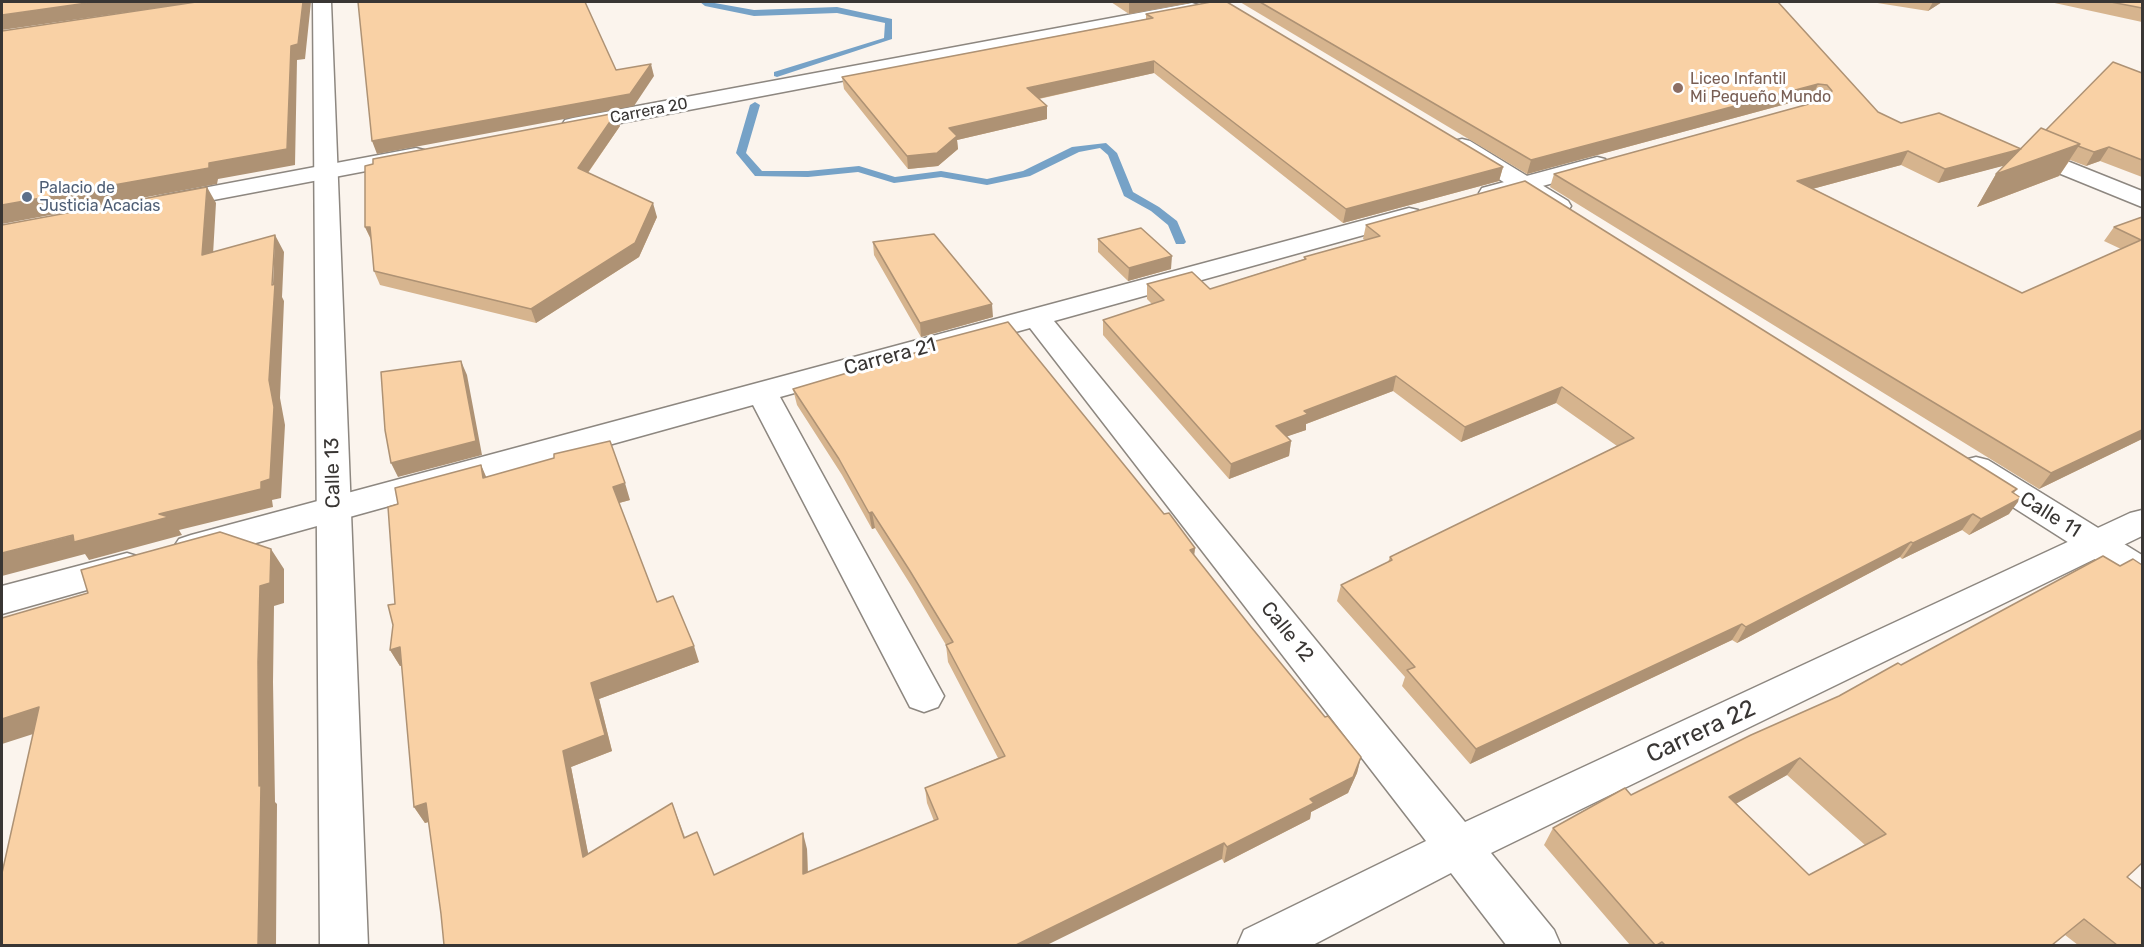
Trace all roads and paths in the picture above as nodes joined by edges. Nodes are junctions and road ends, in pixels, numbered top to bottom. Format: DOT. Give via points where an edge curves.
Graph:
graph roads {
  1 [pos="322,2"];
  2 [pos="1216,4"];
  3 [pos="553,129"];
  4 [pos="1436,130"];
  5 [pos="437,151"];
  6 [pos="2032,154"];
  7 [pos="1624,156"];
  8 [pos="326,172"];
  9 [pos="1524,184"];
  10 [pos="1467,199"];
  11 [pos="2142,200"];
  12 [pos="150,205"];
  13 [pos="1433,209"];
  14 [pos="1576,217"];
  15 [pos="1036,318"];
  16 [pos="762,392"];
  17 [pos="1958,457"];
  18 [pos="334,509"];
  19 [pos="2142,522"];
  20 [pos="2099,545"];
  21 [pos="2142,572"];
  22 [pos="2,600"];
  23 [pos="924,696"];
  24 [pos="1458,847"];
  25 [pos="344,945"];
  26 [pos="1261,945"];
  27 [pos="1537,945"];
  1 -- 8 [label="street, Calle 13"];
  2 -- 3 [label="street, Carrera 20"];
  4 -- 9 [label="street"];
  5 -- 8 [label="street"];
  6 -- 11 [label="street"];
  7 -- 9 [label="street"];
  8 -- 12 [label="street"];
  8 -- 18 [label="street, Calle 13"];
  9 -- 10 [label="street"];
  9 -- 14 [label="street"];
  13 -- 15 [label="street, Carrera 21"];
  15 -- 16 [label="street, Carrera 21"];
  15 -- 24 [label="street, Calle 12"];
  16 -- 18 [label="street, Carrera 21"];
  16 -- 23 [label="street"];
  17 -- 20 [label="street, Calle 11"];
  18 -- 22 [label="street, Carrera 21"];
  18 -- 25 [label="street, Calle 13"];
  19 -- 20 [label="street, Carrera 22"];
  20 -- 21 [label="street, Calle 11"];
  20 -- 24 [label="street, Carrera 22"];
  24 -- 26 [label="street, Carrera 22"];
  24 -- 27 [label="street, Calle 12"];
}
